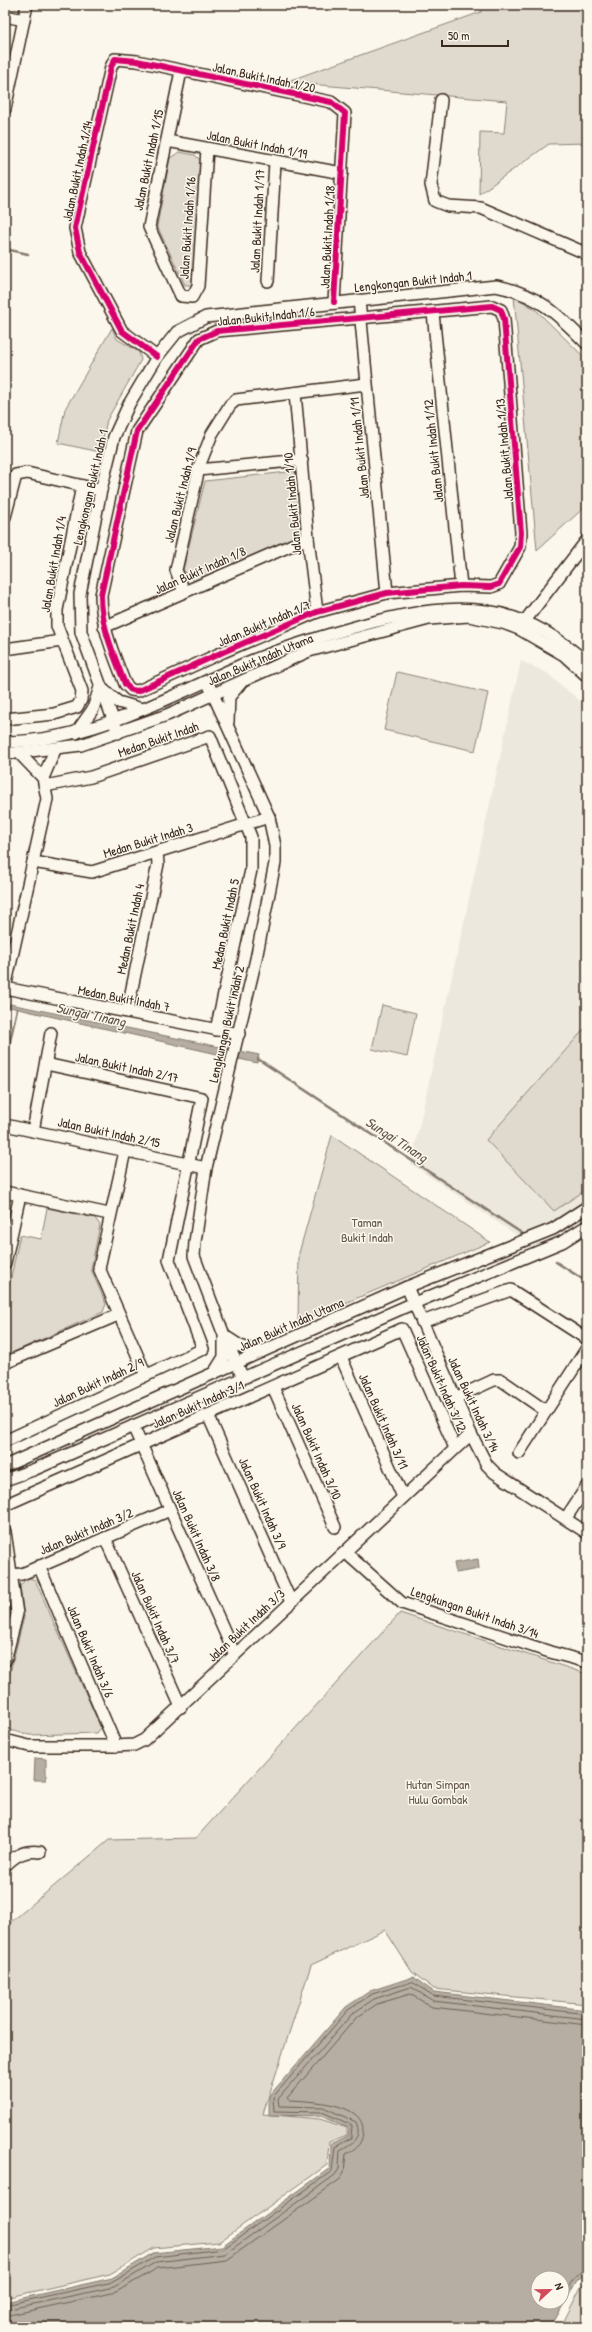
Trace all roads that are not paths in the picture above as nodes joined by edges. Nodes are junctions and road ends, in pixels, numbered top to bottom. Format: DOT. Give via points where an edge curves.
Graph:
graph roads {
  1 [pos="27,5"];
  2 [pos="5,16"];
  3 [pos="24,20"];
  4 [pos="115,59"];
  5 [pos="181,71"];
  6 [pos="8,80"];
  7 [pos="441,100"];
  8 [pos="5,109"];
  9 [pos="167,141"];
  10 [pos="207,149"];
  11 [pos="275,162"];
  12 [pos="342,174"];
  13 [pos="587,255"];
  14 [pos="268,281"];
  15 [pos="181,296"];
  16 [pos="359,300"];
  17 [pos="334,302"];
  18 [pos="492,306"];
  19 [pos="433,313"];
  20 [pos="361,319"];
  21 [pos="587,344"];
  22 [pos="157,357"];
  23 [pos="366,384"];
  24 [pos="295,393"];
  25 [pos="302,460"];
  26 [pos="198,470"];
  27 [pos="82,486"];
  28 [pos="101,490"];
  29 [pos="5,517"];
  30 [pos="308,538"];
  31 [pos="587,540"];
  32 [pos="461,586"];
  33 [pos="491,587"];
  34 [pos="184,592"];
  35 [pos="387,593"];
  36 [pos="317,612"];
  37 [pos="522,624"];
  38 [pos="104,627"];
  39 [pos="62,641"];
  40 [pos="5,649"];
  41 [pos="587,663"];
  42 [pos="587,676"];
  43 [pos="244,680"];
  44 [pos="207,681"];
  45 [pos="125,684"];
  46 [pos="100,687"];
  47 [pos="213,694"];
  48 [pos="194,702"];
  49 [pos="142,709"];
  50 [pos="5,719"];
  51 [pos="112,720"];
  52 [pos="228,729"];
  53 [pos="76,733"];
  54 [pos="118,733"];
  55 [pos="5,742"];
  56 [pos="55,750"];
  57 [pos="20,753"];
  58 [pos="5,754"];
  59 [pos="44,782"];
  60 [pos="269,816"];
  61 [pos="246,824"];
  62 [pos="157,852"];
  63 [pos="33,862"];
  64 [pos="5,988"];
  65 [pos="127,1012"];
  66 [pos="216,1030"];
  67 [pos="51,1033"];
  68 [pos="239,1034"];
  69 [pos="46,1064"];
  70 [pos="5,1125"];
  71 [pos="33,1131"];
  72 [pos="125,1151"];
  73 [pos="189,1163"];
  74 [pos="206,1168"];
  75 [pos="5,1192"];
  76 [pos="20,1195"];
  77 [pos="587,1207"];
  78 [pos="109,1214"];
  79 [pos="587,1226"];
  80 [pos="5,1263"];
  81 [pos="407,1287"];
  82 [pos="414,1303"];
  83 [pos="118,1315"];
  84 [pos="422,1322"];
  85 [pos="402,1329"];
  86 [pos="224,1335"];
  87 [pos="587,1339"];
  88 [pos="587,1348"];
  89 [pos="262,1352"];
  90 [pos="341,1357"];
  91 [pos="5,1363"];
  92 [pos="236,1363"];
  93 [pos="213,1374"];
  94 [pos="146,1375"];
  95 [pos="243,1378"];
  96 [pos="273,1387"];
  97 [pos="455,1398"];
  98 [pos="546,1410"];
  99 [pos="208,1415"];
  100 [pos="134,1426"];
  101 [pos="471,1434"];
  102 [pos="5,1441"];
  103 [pos="142,1445"];
  104 [pos="455,1448"];
  105 [pos="519,1453"];
  106 [pos="5,1466"];
  107 [pos="5,1480"];
  108 [pos="587,1486"];
  109 [pos="403,1497"];
  110 [pos="5,1504"];
  111 [pos="170,1510"];
  112 [pos="566,1518"];
  113 [pos="335,1527"];
  114 [pos="5,1532"];
  115 [pos="587,1533"];
  116 [pos="105,1538"];
  117 [pos="346,1553"];
  118 [pos="39,1566"];
  119 [pos="11,1575"];
  120 [pos="291,1602"];
  121 [pos="235,1655"];
  122 [pos="5,1661"];
  123 [pos="587,1662"];
  124 [pos="180,1707"];
  125 [pos="5,1740"];
  126 [pos="116,1746"];
  127 [pos="40,1852"];
  128 [pos="5,1866"];
  1 -- 3 [label="street"];
  2 -- 3 [label="street"];
  3 -- 6 [label="street"];
  4 -- 5 [label="street, Jalan Bukit Indah 1/20" via="124,58"];
  4 -- 22 [label="street, Jalan Bukit Indah 1/14" via="111,67 75,228 80,252 122,331"];
  5 -- 9 [label="street, Jalan Bukit Indah 1/15"];
  5 -- 12 [label="street, Jalan Bukit Indah 1/20" via="331,102 345,113"];
  6 -- 8 [label="street"];
  7 -- 13 [label="street" via="431,185 435,201 448,206 481,208"];
  9 -- 10 [label="street, Jalan Bukit Indah 1/19"];
  9 -- 15 [label="street, Jalan Bukit Indah 1/15" via="149,227"];
  10 -- 11 [label="street, Jalan Bukit Indah 1/19"];
  10 -- 15 [label="street, Jalan Bukit Indah 1/16" via="198,286 192,297"];
  11 -- 12 [label="street, Jalan Bukit Indah 1/19"];
  11 -- 14 [label="street, Jalan Bukit Indah 1/17"];
  12 -- 17 [label="street, Jalan Bukit Indah 1/18"];
  16 -- 17 [label="street, Lengkongan Bukit Indah 1"];
  16 -- 20 [label="street, Jalan Bukit Indah 1/11"];
  16 -- 21 [label="street, Lengkongan Bukit Indah 1" via="496,286 531,296 553,310"];
  17 -- 22 [label="street, Lengkongan Bukit Indah 1" via="206,317 177,332"];
  18 -- 19 [label="street, Jalan Bukit Indah 1/6"];
  18 -- 33 [label="street, Jalan Bukit Indah 1/13" via="501,310 504,319 522,533 520,547 506,575 499,584"];
  19 -- 20 [label="street, Jalan Bukit Indah 1/6"];
  19 -- 32 [label="street, Jalan Bukit Indah 1/12"];
  20 -- 23 [label="street, Jalan Bukit Indah 1/11"];
  20 -- 38 [label="street, Jalan Bukit Indah 1/6" via="217,331 199,339 137,431 101,595"];
  22 -- 28 [label="street, Lengkongan Bukit Indah 1" via="129,404 114,437"];
  23 -- 24 [label="street, Jalan Bukit Indah 1/9"];
  23 -- 35 [label="street, Jalan Bukit Indah 1/11"];
  24 -- 25 [label="street, Jalan Bukit Indah 1/10"];
  24 -- 26 [label="street, Jalan Bukit Indah 1/9" via="236,400 230,405 212,434"];
  25 -- 26 [label="street"];
  25 -- 30 [label="street, Jalan Bukit Indah 1/10"];
  26 -- 34 [label="street, Jalan Bukit Indah 1/9" via="176,570"];
  27 -- 28 [label="street"];
  27 -- 29 [label="street" via="27,474 16,475"];
  27 -- 39 [label="street, Jalan Bukit Indah 1/4" via="57,610 57,626"];
  28 -- 46 [label="street, Lengkongan Bukit Indah 1" via="80,594 80,632"];
  30 -- 34 [label="street, Jalan Bukit Indah 1/8"];
  30 -- 36 [label="street, Jalan Bukit Indah 1/10"];
  31 -- 37 [label="street"];
  32 -- 33 [label="street, Jalan Bukit Indah 1/7"];
  32 -- 35 [label="street, Jalan Bukit Indah 1/7"];
  34 -- 38 [label="street, Jalan Bukit Indah 1/8"];
  35 -- 36 [label="street, Jalan Bukit Indah 1/7"];
  36 -- 45 [label="street, Jalan Bukit Indah 1/7" via="138,691 131,690"];
  37 -- 41 [label="street, Jalan Bukit Indah Utama" via="572,649"];
  37 -- 42 [label="street, Jalan Bukit Indah Utama" via="564,655"];
  37 -- 43 [label="street, Jalan Bukit Indah Utama" via="469,616 429,620 309,651"];
  37 -- 44 [label="street, Jalan Bukit Indah Utama" via="507,614 446,608 408,613 307,639"];
  38 -- 45 [label="street, Jalan Bukit Indah 1/6"];
  39 -- 40 [label="street"];
  39 -- 50 [label="street, Jalan Bukit Indah 1/4" via="82,691 77,707 54,714"];
  43 -- 47 [label="street, Jalan Bukit Indah Utama"];
  43 -- 52 [label="street" via="229,697"];
  44 -- 47 [label="street, Lengkungan Bukit Indah 2"];
  44 -- 49 [label="street, Jalan Bukit Indah Utama"];
  46 -- 49 [label="street" via="118,702"];
  46 -- 51 [label="street, Lengkongan Bukit Indah 1"];
  46 -- 53 [label="street" via="93,709"];
  47 -- 48 [label="street, Jalan Bukit Indah Utama"];
  47 -- 52 [label="street, Lengkungan Bukit Indah 2"];
  48 -- 52 [label="street" via="205,704 217,712"];
  48 -- 54 [label="street, Jalan Bukit Indah Utama"];
  49 -- 51 [label="street, Jalan Bukit Indah Utama"];
  51 -- 53 [label="street, Jalan Bukit Indah Utama"];
  51 -- 54 [label="street, Lengkongan Bukit Indah 1"];
  52 -- 60 [label="street, Lengkungan Bukit Indah 2"];
  53 -- 55 [label="street, Jalan Bukit Indah Utama"];
  54 -- 56 [label="street, Jalan Bukit Indah Utama"];
  56 -- 57 [label="street, Jalan Bukit Indah Utama"];
  56 -- 59 [label="street"];
  57 -- 58 [label="street, Jalan Bukit Indah Utama"];
  57 -- 59 [label="street"];
  59 -- 61 [label="street, Medan Bukit Indah" via="92,777 210,736"];
  59 -- 63 [label="street" via="47,799"];
  60 -- 61 [label="street, Medan Bukit Indah 3"];
  60 -- 68 [label="street, Lengkungan Bukit Indah 2" via="275,846 275,863"];
  61 -- 62 [label="street, Medan Bukit Indah 3"];
  61 -- 66 [label="street, Medan Bukit Indah 5" via="252,837 251,870"];
  62 -- 63 [label="street, Medan Bukit Indah 3" via="92,872"];
  62 -- 65 [label="street, Medan Bukit Indah 4" via="158,864"];
  63 -- 64 [label="street"];
  64 -- 65 [label="street, Medan Bukit Indah 7"];
  65 -- 66 [label="street, Medan Bukit Indah 7"];
  66 -- 68 [label="street, Medan Bukit Indah 7"];
  67 -- 69 [label="street"];
  68 -- 74 [label="street, Lengkungan Bukit Indah 2"];
  69 -- 71 [label="street"];
  69 -- 73 [label="street, Jalan Bukit Indah 2/17" via="202,1098"];
  70 -- 71 [label="street, Jalan Bukit Indah 2/15"];
  71 -- 72 [label="street, Jalan Bukit Indah 2/15"];
  72 -- 73 [label="street, Jalan Bukit Indah 2/15"];
  72 -- 78 [label="street"];
  73 -- 74 [label="street, Jalan Bukit Indah 2/15"];
  73 -- 94 [label="street, Jalan Bukit Indah 2/9" via="169,1260 204,1348"];
  74 -- 86 [label="street, Lengkungan Bukit Indah 2" via="194,1256"];
  75 -- 76 [label="street"];
  76 -- 78 [label="street"];
  76 -- 80 [label="street"];
  77 -- 81 [label="street, Jalan Bukit Indah Utama" via="553,1229"];
  78 -- 83 [label="street" via="99,1268"];
  79 -- 82 [label="street" via="562,1242"];
  81 -- 82 [label="street, Jalan Bukit Indah 3/14"];
  81 -- 89 [label="street, Jalan Bukit Indah Utama"];
  82 -- 84 [label="street, Jalan Bukit Indah 3/14"];
  82 -- 95 [label="street"];
  83 -- 91 [label="street"];
  83 -- 94 [label="street"];
  84 -- 87 [label="street" via="511,1290"];
  84 -- 97 [label="street, Jalan Bukit Indah 3/14"];
  85 -- 90 [label="street, Jalan Bukit Indah 3/1"];
  85 -- 104 [label="street, Jalan Bukit Indah 3/12"];
  86 -- 89 [label="street" via="240,1346"];
  86 -- 92 [label="street, Lengkungan Bukit Indah 2"];
  86 -- 93 [label="street" via="224,1357"];
  88 -- 98 [label="street"];
  89 -- 92 [label="street, Jalan Bukit Indah Utama"];
  90 -- 96 [label="street, Jalan Bukit Indah 3/1"];
  90 -- 109 [label="street, Jalan Bukit Indah 3/11"];
  92 -- 93 [label="street, Jalan Bukit Indah Utama"];
  92 -- 95 [label="street, Lengkungan Bukit Indah 2"];
  93 -- 106 [label="street, Jalan Bukit Indah Utama"];
  94 -- 102 [label="street, Jalan Bukit Indah 2/9"];
  95 -- 100 [label="street"];
  96 -- 99 [label="street, Jalan Bukit Indah 3/1"];
  96 -- 113 [label="street, Jalan Bukit Indah 3/10"];
  97 -- 98 [label="street" via="494,1380 501,1380"];
  97 -- 101 [label="street, Jalan Bukit Indah 3/14"];
  98 -- 105 [label="street"];
  99 -- 103 [label="street, Jalan Bukit Indah 3/1"];
  99 -- 120 [label="street, Jalan Bukit Indah 3/9"];
  100 -- 103 [label="street, Jalan Bukit Indah 3/8"];
  100 -- 107 [label="street"];
  101 -- 104 [label="street, Jalan Bukit Indah 3/3"];
  101 -- 112 [label="street, Jalan Bukit Indah 3/14" via="494,1473"];
  103 -- 110 [label="street, Jalan Bukit Indah 3/1"];
  103 -- 111 [label="street, Jalan Bukit Indah 3/8"];
  104 -- 109 [label="street, Jalan Bukit Indah 3/3"];
  108 -- 112 [label="street"];
  109 -- 117 [label="street, Jalan Bukit Indah 3/3"];
  111 -- 116 [label="street, Jalan Bukit Indah 3/2"];
  111 -- 121 [label="street, Jalan Bukit Indah 3/8"];
  112 -- 115 [label="street, Jalan Bukit Indah 3/14"];
  114 -- 119 [label="street"];
  116 -- 118 [label="street, Jalan Bukit Indah 3/2"];
  116 -- 124 [label="street, Jalan Bukit Indah 3/7"];
  117 -- 120 [label="street, Jalan Bukit Indah 3/3"];
  117 -- 123 [label="street, Lengkungan Bukit Indah 3/14" via="402,1603"];
  118 -- 119 [label="street, Jalan Bukit Indah 3/2" via="22,1574"];
  118 -- 126 [label="street, Jalan Bukit Indah 3/6"];
  119 -- 122 [label="street" via="17,1614"];
  120 -- 121 [label="street, Jalan Bukit Indah 3/3"];
  121 -- 124 [label="street, Jalan Bukit Indah 3/3"];
  124 -- 126 [label="street, Jalan Bukit Indah 3/3" via="144,1740 134,1745"];
  125 -- 126 [label="street, Jalan Bukit Indah 3/3" via="29,1746"];
  127 -- 128 [label="street" via="22,1853"];
}
